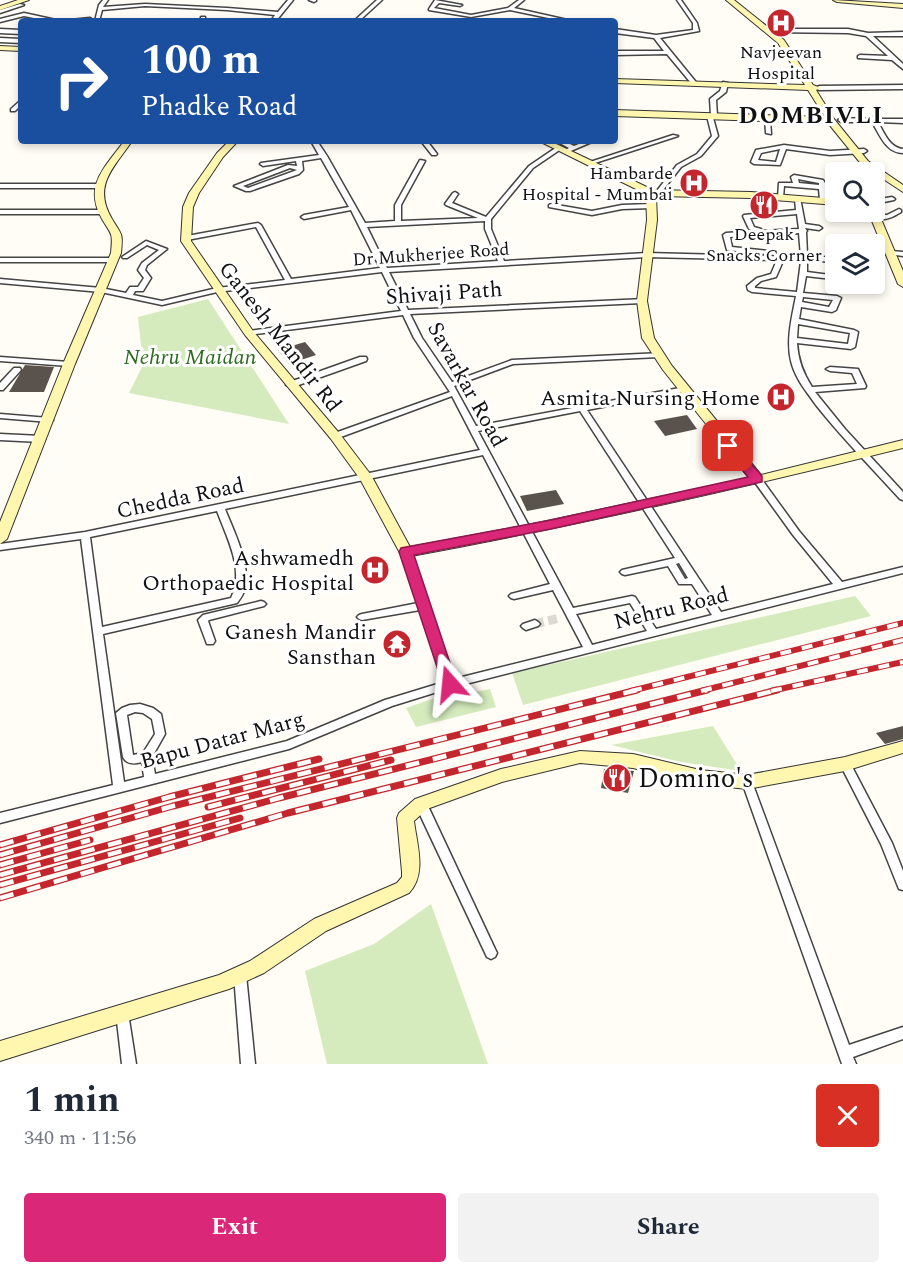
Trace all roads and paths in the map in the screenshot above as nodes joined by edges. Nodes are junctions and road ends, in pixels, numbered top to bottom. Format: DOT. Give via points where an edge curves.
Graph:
graph roads {
  1 [pos="106,0"];
  2 [pos="236,0"];
  3 [pos="291,0"];
  4 [pos="380,0"];
  5 [pos="522,0"];
  6 [pos="679,0"];
  7 [pos="730,0"];
  8 [pos="737,0"];
  9 [pos="837,0"];
  10 [pos="438,1"];
  11 [pos="23,3"];
  12 [pos="460,5"];
  13 [pos="903,6"];
  14 [pos="102,9"];
  15 [pos="227,9"];
  16 [pos="510,9"];
  17 [pos="0,11"];
  18 [pos="280,14"];
  19 [pos="43,18"];
  20 [pos="98,18"];
  21 [pos="276,18"];
  22 [pos="359,18"];
  23 [pos="554,18"];
  24 [pos="0,21"];
  25 [pos="773,30"];
  26 [pos="0,31"];
  27 [pos="618,31"];
  28 [pos="18,32"];
  29 [pos="868,34"];
  30 [pos="903,34"];
  31 [pos="656,37"];
  32 [pos="0,40"];
  33 [pos="18,44"];
  34 [pos="18,45"];
  35 [pos="0,46"];
  36 [pos="668,52"];
  37 [pos="618,53"];
  38 [pos="860,57"];
  39 [pos="892,58"];
  40 [pos="903,67"];
  41 [pos="618,81"];
  42 [pos="693,82"];
  43 [pos="725,83"];
  44 [pos="903,87"];
  45 [pos="816,88"];
  46 [pos="18,105"];
  47 [pos="13,110"];
  48 [pos="618,113"];
  49 [pos="712,116"];
  50 [pos="767,119"];
  51 [pos="873,119"];
  52 [pos="836,120"];
  53 [pos="903,121"];
  54 [pos="769,134"];
  55 [pos="675,136"];
  56 [pos="126,144"];
  57 [pos="231,144"];
  58 [pos="316,144"];
  59 [pos="426,144"];
  60 [pos="558,145"];
  61 [pos="785,148"];
  62 [pos="758,151"];
  63 [pos="859,151"];
  64 [pos="900,151"];
  65 [pos="434,154"];
  66 [pos="324,156"];
  67 [pos="298,159"];
  68 [pos="903,159"];
  69 [pos="422,161"];
  70 [pos="590,163"];
  71 [pos="263,164"];
  72 [pos="300,169"];
  73 [pos="778,169"];
  74 [pos="903,183"];
  75 [pos="0,186"];
  76 [pos="99,186"];
  77 [pos="822,187"];
  78 [pos="903,189"];
  79 [pos="655,193"];
  80 [pos="455,194"];
  81 [pos="780,197"];
  82 [pos="798,199"];
  83 [pos="892,199"];
  84 [pos="822,200"];
  85 [pos="825,200"];
  86 [pos="885,200"];
  87 [pos="551,206"];
  88 [pos="651,206"];
  89 [pos="353,208"];
  90 [pos="899,211"];
  91 [pos="0,212"];
  92 [pos="104,212"];
  93 [pos="800,212"];
  94 [pos="790,213"];
  95 [pos="885,216"];
  96 [pos="304,217"];
  97 [pos="488,219"];
  98 [pos="398,221"];
  99 [pos="875,222"];
  100 [pos="362,225"];
  101 [pos="802,228"];
  102 [pos="819,228"];
  103 [pos="186,238"];
  104 [pos="891,253"];
  105 [pos="903,254"];
  106 [pos="647,255"];
  107 [pos="765,255"];
  108 [pos="780,256"];
  109 [pos="804,257"];
  110 [pos="121,258"];
  111 [pos="0,260"];
  112 [pos="825,260"];
  113 [pos="502,264"];
  114 [pos="383,270"];
  115 [pos="803,274"];
  116 [pos="825,276"];
  117 [pos="0,281"];
  118 [pos="288,281"];
  119 [pos="903,284"];
  120 [pos="120,288"];
  121 [pos="101,290"];
  122 [pos="217,290"];
  123 [pos="130,293"];
  124 [pos="800,293"];
  125 [pos="642,301"];
  126 [pos="798,304"];
  127 [pos="407,312"];
  128 [pos="795,321"];
  129 [pos="249,333"];
  130 [pos="833,335"];
  131 [pos="794,340"];
  132 [pos="833,345"];
  133 [pos="659,355"];
  134 [pos="0,359"];
  135 [pos="363,359"];
  136 [pos="69,364"];
  137 [pos="830,369"];
  138 [pos="17,370"];
  139 [pos="290,385"];
  140 [pos="0,388"];
  141 [pos="452,389"];
  142 [pos="685,389"];
  143 [pos="808,390"];
  144 [pos="583,410"];
  145 [pos="0,416"];
  146 [pos="49,420"];
  147 [pos="473,429"];
  148 [pos="0,436"];
  149 [pos="335,436"];
  150 [pos="41,439"];
  151 [pos="903,444"];
  152 [pos="485,452"];
  153 [pos="864,453"];
  154 [pos="366,478"];
  155 [pos="757,479"];
  156 [pos="903,497"];
  157 [pos="644,506"];
  158 [pos="220,507"];
  159 [pos="528,530"];
  160 [pos="85,534"];
  161 [pos="0,539"];
  162 [pos="0,547"];
  163 [pos="406,552"];
  164 [pos="675,561"];
  165 [pos="903,570"];
  166 [pos="625,572"];
  167 [pos="555,586"];
  168 [pos="840,586"];
  169 [pos="514,596"];
  170 [pos="261,604"];
  171 [pos="235,605"];
  172 [pos="423,606"];
  173 [pos="570,614"];
  174 [pos="362,616"];
  175 [pos="718,616"];
  176 [pos="560,618"];
  177 [pos="98,632"];
  178 [pos="652,632"];
  179 [pos="210,641"];
  180 [pos="589,648"];
  181 [pos="450,684"];
  182 [pos="124,734"];
  183 [pos="112,736"];
  184 [pos="903,747"];
  185 [pos="147,757"];
  186 [pos="845,764"];
  187 [pos="150,780"];
  188 [pos="747,782"];
  189 [pos="119,787"];
  190 [pos="422,804"];
  191 [pos="0,818"];
  192 [pos="903,885"];
  193 [pos="491,953"];
  194 [pos="240,975"];
  195 [pos="122,1013"];
  196 [pos="903,1033"];
  197 [pos="0,1051"];
  198 [pos="847,1058"];
  199 [pos="129,1064"];
  200 [pos="248,1064"];
  1 -- 14 [label="street"];
  2 -- 15 [label="street"];
  3 -- 18 [label="street"];
  4 -- 22 [label="street"];
  5 -- 16 [label="street"];
  6 -- 31 [label="street" via="696,31"];
  7 -- 25 [label="street"];
  8 -- 25 [label="street"];
  9 -- 13 [label="street"];
  10 -- 12 [label="street"];
  10 -- 16 [label="street" via="433,9 471,16"];
  11 -- 17 [label="street"];
  14 -- 15 [label="street" via="145,5"];
  14 -- 20 [label="street"];
  15 -- 18 [label="street"];
  16 -- 23 [label="street"];
  18 -- 21 [label="street"];
  19 -- 24 [label="street" via="24,14"];
  25 -- 29 [label="street"];
  25 -- 45 [label="street"];
  26 -- 28 [label="street"];
  27 -- 31 [label="street"];
  29 -- 30 [label="street"];
  29 -- 39 [label="street"];
  31 -- 36 [label="street"];
  32 -- 33 [label="street"];
  34 -- 35 [label="street"];
  36 -- 37 [label="street"];
  36 -- 42 [label="street"];
  38 -- 39 [label="street"];
  39 -- 40 [label="street"];
  41 -- 42 [label="street"];
  42 -- 43 [label="street"];
  43 -- 45 [label="street"];
  43 -- 49 [label="street" via="723,92 713,99"];
  44 -- 45 [label="street"];
  45 -- 52 [label="street"];
  46 -- 47 [label="street"];
  48 -- 49 [label="street"];
  49 -- 50 [label="street"];
  49 -- 79 [label="street" via="715,135 699,155 679,166"];
  50 -- 52 [label="street"];
  50 -- 54 [label="street"];
  51 -- 52 [label="street"];
  51 -- 53 [label="street"];
  51 -- 64 [label="street" via="890,146"];
  52 -- 63 [label="street"];
  55 -- 70 [label="street"];
  56 -- 76 [label="street"];
  57 -- 103 [label="street" via="194,193 188,207"];
  58 -- 66 [label="street, Savarkar Road"];
  59 -- 65 [label="street"];
  60 -- 70 [label="street"];
  60 -- 97 [label="street" via="531,167"];
  61 -- 62 [label="street"];
  61 -- 63 [label="street" via="830,153"];
  61 -- 73 [label="street"];
  63 -- 74 [label="street"];
  63 -- 78 [label="street" via="874,172"];
  64 -- 68 [label="street"];
  66 -- 67 [label="street"];
  66 -- 89 [label="street, Savarkar Road"];
  67 -- 71 [label="street"];
  67 -- 72 [label="street"];
  69 -- 98 [label="street" via="398,205"];
  70 -- 79 [label="street"];
  72 -- 72 [label="street" via="248,190 237,186 290,166"];
  75 -- 76 [label="street"];
  76 -- 92 [label="street"];
  77 -- 84 [label="street"];
  79 -- 81 [label="street"];
  79 -- 88 [label="street"];
  80 -- 97 [label="street" via="448,204"];
  81 -- 82 [label="street"];
  81 -- 84 [label="street" via="782,184 818,188"];
  82 -- 84 [label="street"];
  82 -- 93 [label="street"];
  83 -- 86 [label="street"];
  84 -- 85 [label="street"];
  87 -- 88 [label="street" via="592,213"];
  88 -- 106 [label="street"];
  89 -- 96 [label="street"];
  89 -- 100 [label="street, Savarkar Road"];
  90 -- 95 [label="street"];
  91 -- 92 [label="street"];
  92 -- 110 [label="street" via="118,235"];
  93 -- 94 [label="street"];
  93 -- 101 [label="street"];
  94 -- 101 [label="street"];
  94 -- 101 [label="street" via="745,217 753,229"];
  97 -- 98 [label="street"];
  97 -- 113 [label="street"];
  98 -- 100 [label="street"];
  99 -- 104 [label="street"];
  100 -- 114 [label="street, Savarkar Road"];
  101 -- 102 [label="street"];
  101 -- 107 [label="street" via="726,235 729,249"];
  101 -- 109 [label="street"];
  103 -- 118 [label="street" via="258,225"];
  103 -- 122 [label="street, Ganesh Mandir Rd"];
  104 -- 105 [label="street"];
  104 -- 119 [label="street"];
  106 -- 107 [label="street, Dr Mukherjee Road"];
  106 -- 113 [label="street, Dr Mukherjee Road"];
  106 -- 125 [label="street"];
  107 -- 108 [label="street"];
  108 -- 109 [label="street"];
  108 -- 124 [label="street" via="774,276 756,280 751,288 764,293"];
  109 -- 112 [label="street"];
  109 -- 115 [label="street"];
  110 -- 111 [label="street"];
  110 -- 121 [label="street"];
  110 -- 123 [label="street" via="146,243 164,249 141,268 148,278"];
  113 -- 114 [label="street, Dr Mukherjee Road"];
  114 -- 118 [label="street, Dr Mukherjee Road"];
  114 -- 127 [label="street, Savarkar Road"];
  115 -- 116 [label="street"];
  115 -- 124 [label="street"];
  117 -- 121 [label="street"];
  118 -- 122 [label="street, Dr Mukherjee Road"];
  120 -- 123 [label="street"];
  121 -- 123 [label="street"];
  121 -- 136 [label="street"];
  122 -- 123 [label="street, Dr Mukherjee Road" via="162,303"];
  122 -- 129 [label="street, Ganesh Mandir Rd"];
  124 -- 126 [label="street"];
  124 -- 126 [label="street" via="837,299 832,310"];
  125 -- 127 [label="street, Shivaji Path"];
  125 -- 133 [label="street" via="648,338"];
  126 -- 128 [label="street"];
  127 -- 129 [label="street, Shivaji Path"];
  127 -- 141 [label="street, Savarkar Road" via="418,338"];
  128 -- 131 [label="street"];
  128 -- 132 [label="street" via="853,331 853,346"];
  129 -- 139 [label="street, Ganesh Mandir Rd"];
  130 -- 132 [label="street"];
  131 -- 132 [label="street"];
  131 -- 143 [label="street" via="795,363"];
  133 -- 141 [label="street" via="512,362"];
  133 -- 142 [label="street"];
  134 -- 136 [label="street"];
  135 -- 139 [label="street"];
  136 -- 146 [label="street"];
  137 -- 143 [label="street" via="855,370 862,386"];
  138 -- 140 [label="street"];
  139 -- 149 [label="street, Ganesh Mandir Rd"];
  141 -- 147 [label="street, Savarkar Road"];
  141 -- 149 [label="street"];
  142 -- 144 [label="street"];
  142 -- 155 [label="street"];
  143 -- 153 [label="street"];
  144 -- 147 [label="street"];
  144 -- 157 [label="street"];
  145 -- 146 [label="street"];
  146 -- 150 [label="street"];
  147 -- 152 [label="street, Savarkar Road"];
  148 -- 150 [label="street"];
  149 -- 154 [label="street, Ganesh Mandir Rd"];
  150 -- 161 [label="street"];
  151 -- 153 [label="street"];
  152 -- 154 [label="street, Chedda Road"];
  152 -- 159 [label="street, Savarkar Road"];
  153 -- 155 [label="street"];
  153 -- 156 [label="street"];
  154 -- 158 [label="street, Chedda Road"];
  154 -- 163 [label="street, Ganesh Mandir Rd"];
  155 -- 157 [label="street"];
  155 -- 168 [label="street"];
  157 -- 159 [label="street"];
  157 -- 164 [label="street"];
  158 -- 160 [label="street, Chedda Road"];
  158 -- 171 [label="street" via="241,569"];
  159 -- 163 [label="street"];
  159 -- 167 [label="street, Savarkar Road"];
  160 -- 162 [label="street, Chedda Road"];
  160 -- 177 [label="street"];
  163 -- 172 [label="street"];
  164 -- 166 [label="street"];
  164 -- 175 [label="street" via="684,583 694,581"];
  165 -- 168 [label="street, Nehru Road"];
  167 -- 169 [label="street"];
  167 -- 173 [label="street, Savarkar Road"];
  168 -- 175 [label="street, Nehru Road"];
  170 -- 171 [label="street"];
  171 -- 177 [label="street"];
  171 -- 179 [label="street" via="204,618"];
  172 -- 174 [label="street"];
  172 -- 181 [label="street"];
  173 -- 176 [label="street"];
  173 -- 178 [label="street" via="632,598"];
  173 -- 180 [label="street, Savarkar Road"];
  175 -- 178 [label="street, Nehru Road"];
  177 -- 183 [label="street"];
  178 -- 180 [label="street, Nehru Road"];
  180 -- 181 [label="street, Nehru Road"];
  181 -- 187 [label="street, Bapu Datar Marg" via="389,703 289,745"];
  182 -- 183 [label="street"];
  182 -- 185 [label="street" via="128,757"];
  182 -- 185 [label="street" via="122,712 140,708 155,714 160,734"];
  183 -- 189 [label="street"];
  184 -- 186 [label="street"];
  185 -- 187 [label="street"];
  186 -- 188 [label="street"];
  186 -- 192 [label="street"];
  187 -- 189 [label="street, Bapu Datar Marg"];
  188 -- 190 [label="street" via="700,777 633,761 580,757 501,776"];
  188 -- 198 [label="street"];
  189 -- 191 [label="street, Bapu Datar Marg"];
  190 -- 193 [label="street"];
  190 -- 194 [label="street" via="405,818 411,872 403,888 320,925"];
  194 -- 195 [label="street"];
  194 -- 200 [label="street"];
  195 -- 197 [label="street"];
  195 -- 199 [label="street"];
  196 -- 198 [label="street"];
}
